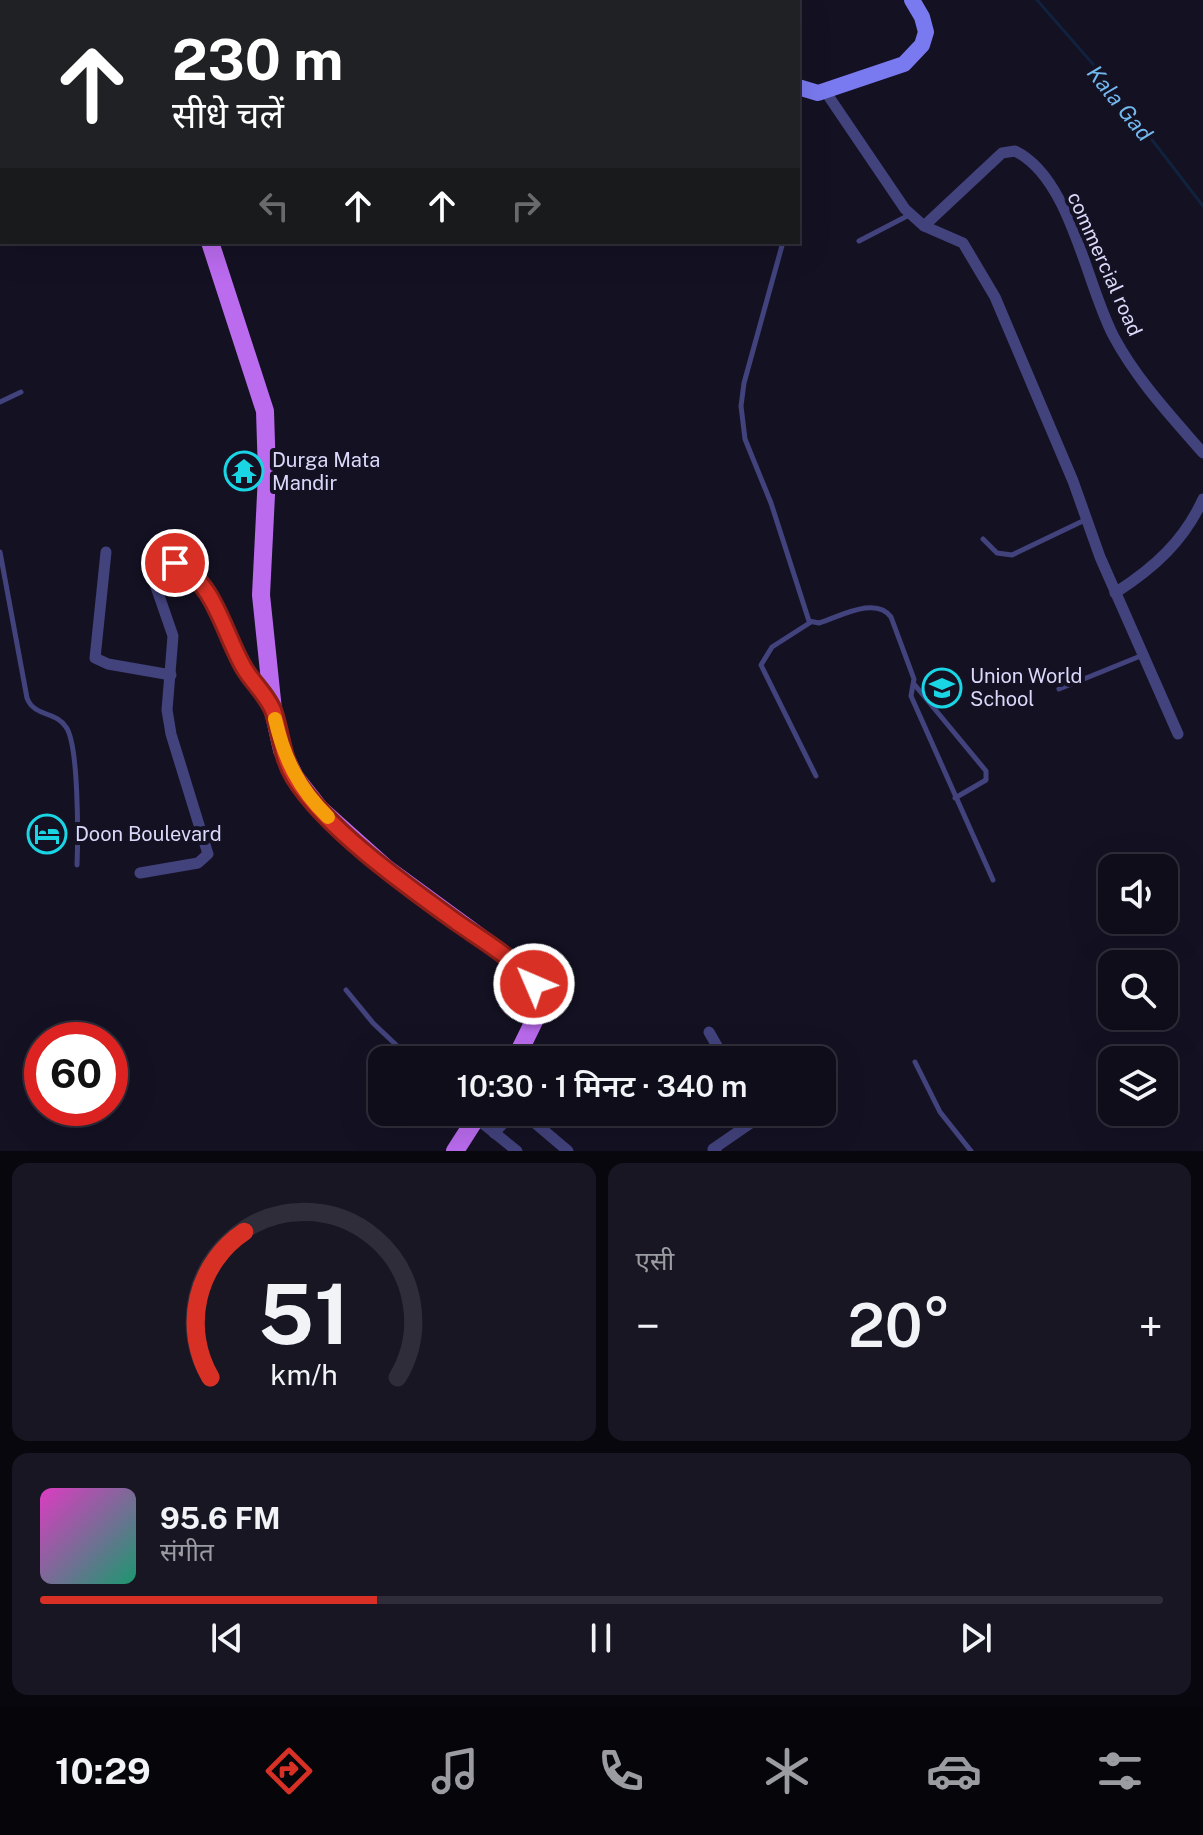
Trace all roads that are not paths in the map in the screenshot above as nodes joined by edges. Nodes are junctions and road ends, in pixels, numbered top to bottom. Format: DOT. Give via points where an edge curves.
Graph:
graph roads {
  1 [pos="912,0"];
  2 [pos="825,91"];
  3 [pos="800,92"];
  4 [pos="911,214"];
  5 [pos="924,226"];
  6 [pos="859,241"];
  7 [pos="211,244"];
  8 [pos="782,244"];
  9 [pos="21,392"];
  10 [pos="0,402"];
  11 [pos="1203,453"];
  12 [pos="1203,499"];
  13 [pos="1087,519"];
  14 [pos="983,539"];
  15 [pos="0,552"];
  16 [pos="106,552"];
  17 [pos="1115,593"];
  18 [pos="811,622"];
  19 [pos="1145,654"];
  20 [pos="171,675"];
  21 [pos="914,684"];
  22 [pos="1059,689"];
  23 [pos="273,710"];
  24 [pos="1178,734"];
  25 [pos="816,776"];
  26 [pos="955,798"];
  27 [pos="77,865"];
  28 [pos="140,873"];
  29 [pos="993,880"];
  30 [pos="346,990"];
  31 [pos="709,1032"];
  32 [pos="397,1046"];
  33 [pos="522,1046"];
  34 [pos="717,1046"];
  35 [pos="915,1062"];
  36 [pos="469,1126"];
  37 [pos="487,1126"];
  38 [pos="746,1126"];
  39 [pos="494,1133"];
  40 [pos="455,1151"];
  41 [pos="517,1151"];
  42 [pos="568,1151"];
  43 [pos="716,1151"];
  44 [pos="971,1151"];
  1 -- 2 [label="main road" via="926,32 914,55 904,64"];
  2 -- 3 [label="main road"];
  2 -- 4 [label="street"];
  4 -- 5 [label="street"];
  4 -- 6 [label="lane"];
  5 -- 11 [label="street, commercial road" via="1002,153 1015,151 1031,160 1061,204 1114,338 1162,407"];
  5 -- 13 [label="street" via="963,243 995,297"];
  7 -- 23 [label="main road" via="265,411 261,595"];
  8 -- 18 [label="lane" via="744,383 741,425"];
  9 -- 10 [label="lane"];
  12 -- 17 [label="street" via="1157,564"];
  13 -- 14 [label="lane" via="1012,555 997,553"];
  13 -- 17 [label="street"];
  15 -- 27 [label="lane" via="27,698 33,709 63,723 70,737"];
  16 -- 20 [label="street" via="95,658"];
  17 -- 19 [label="street"];
  18 -- 21 [label="lane" via="874,606 885,609"];
  18 -- 25 [label="lane" via="772,647 761,665"];
  19 -- 22 [label="lane"];
  19 -- 24 [label="street"];
  20 -- 23 [label="street" via="173,636 155,584 162,567 175,563 207,592 244,667"];
  20 -- 28 [label="street" via="171,734 208,854 198,863"];
  21 -- 26 [label="lane" via="911,696"];
  21 -- 26 [label="lane" via="986,771 986,780"];
  23 -- 33 [label="main road" via="282,750 320,809 534,984 537,1015"];
  26 -- 29 [label="lane"];
  30 -- 32 [label="lane"];
  31 -- 34 [label="street"];
  35 -- 44 [label="lane" via="940,1112"];
  36 -- 40 [label="main road"];
  37 -- 39 [label="street"];
  38 -- 43 [label="street"];
  39 -- 41 [label="street"];
  39 -- 42 [label="street" via="514,1112 522,1112"];
}
